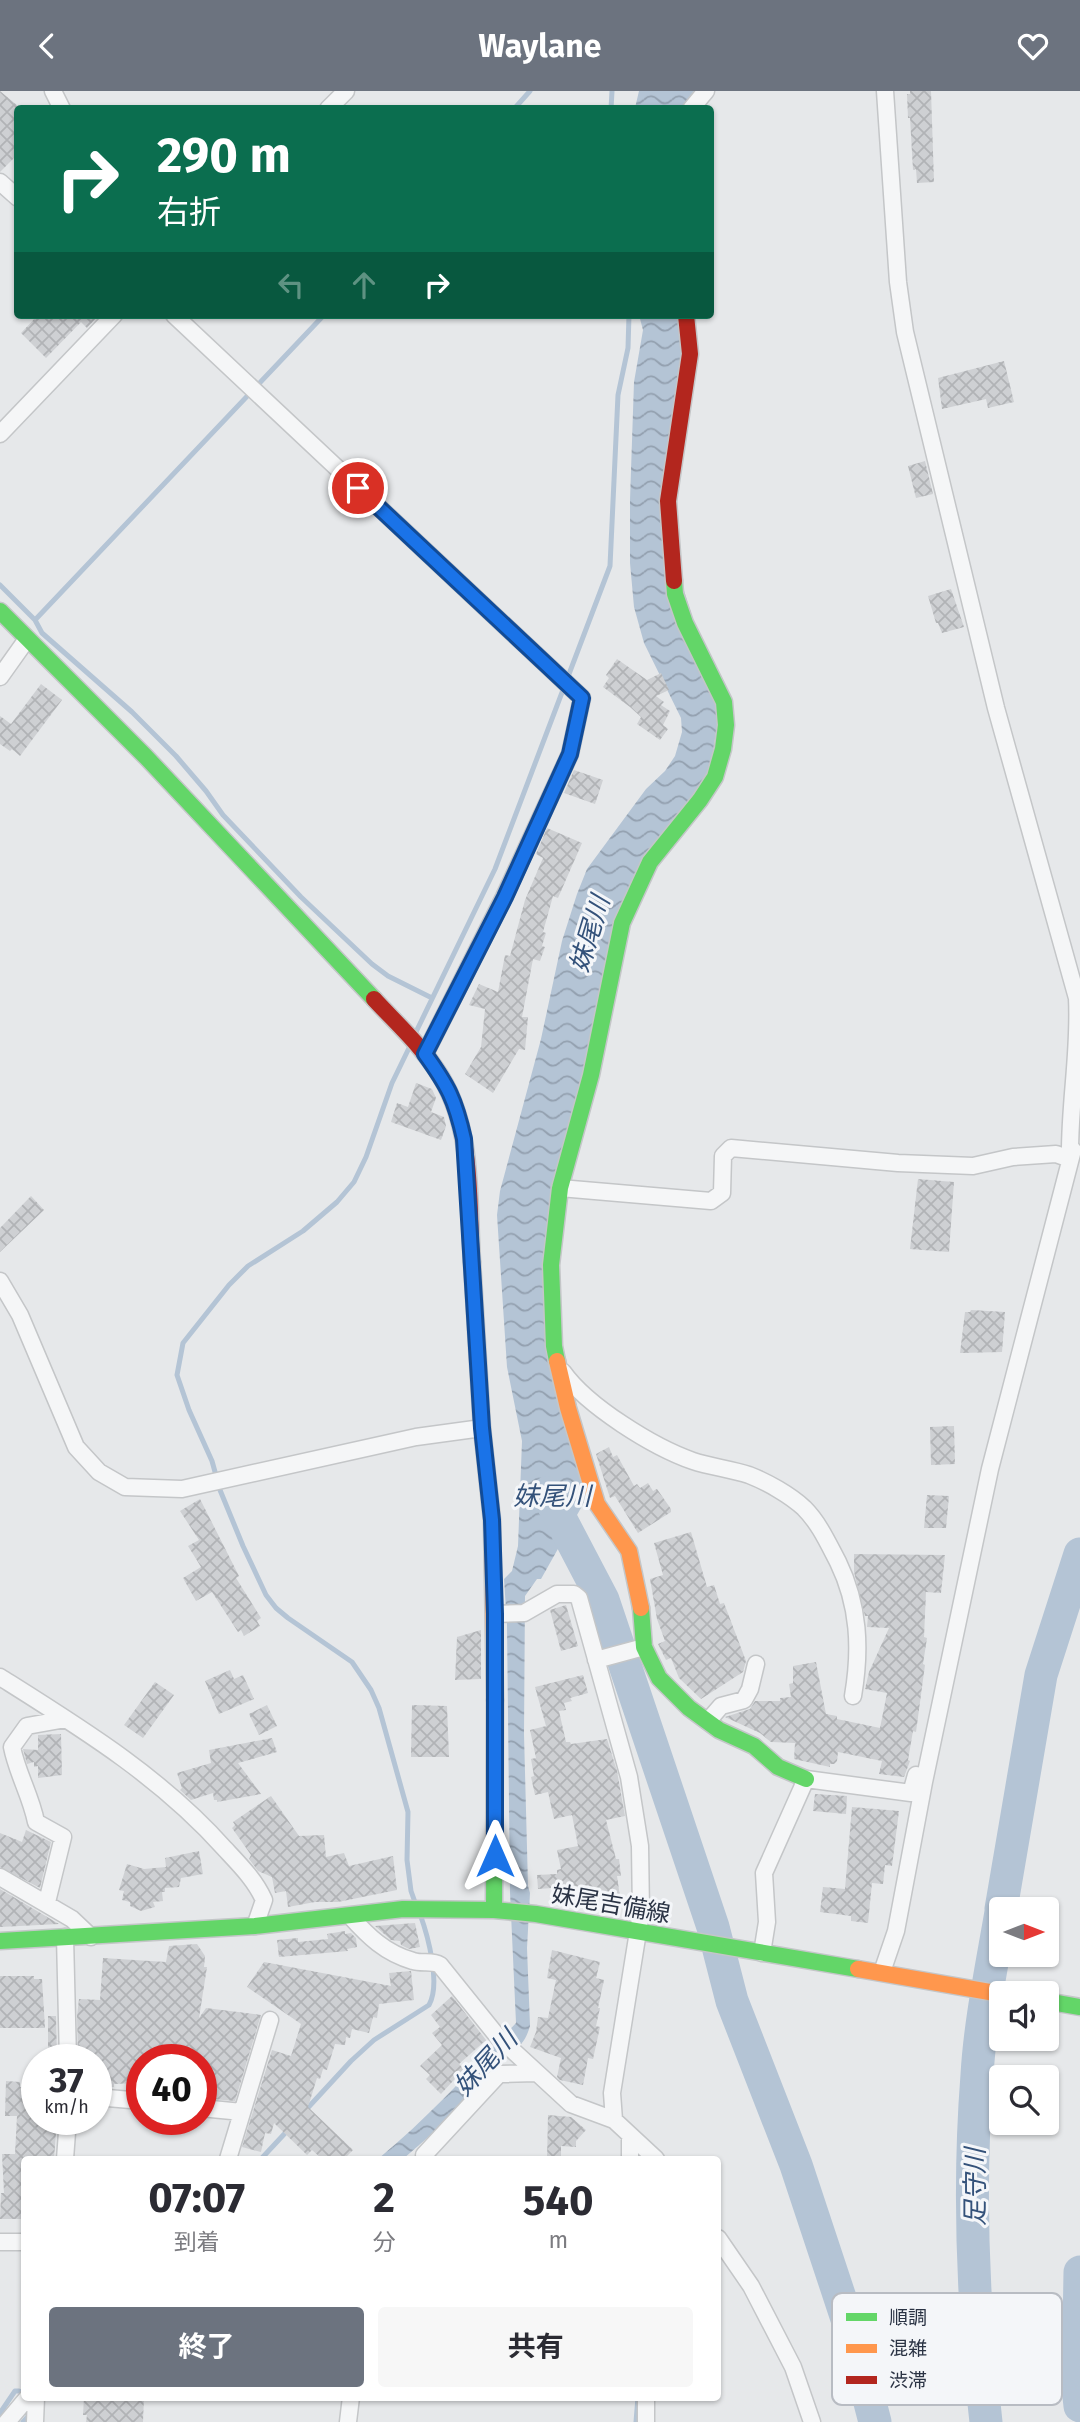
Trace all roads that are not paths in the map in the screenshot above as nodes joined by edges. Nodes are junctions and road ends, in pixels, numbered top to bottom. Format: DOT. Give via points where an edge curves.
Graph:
graph roads {
  1 [pos="346,91"];
  2 [pos="706,91"];
  3 [pos="885,91"];
  4 [pos="332,105"];
  5 [pos="694,105"];
  6 [pos="0,182"];
  7 [pos="14,194"];
  8 [pos="110,319"];
  9 [pos="178,319"];
  10 [pos="686,319"];
  11 [pos="0,434"];
  12 [pos="0,611"];
  13 [pos="27,639"];
  14 [pos="0,677"];
  15 [pos="416,1045"];
  16 [pos="1080,1128"];
  17 [pos="1070,1159"];
  18 [pos="560,1188"];
  19 [pos="0,1281"];
  20 [pos="558,1364"];
  21 [pos="482,1428"];
  22 [pos="509,1614"];
  23 [pos="641,1647"];
  24 [pos="600,1659"];
  25 [pos="756,1664"];
  26 [pos="0,1677"];
  27 [pos="853,1696"];
  28 [pos="66,1719"];
  29 [pos="708,1721"];
  30 [pos="934,1731"];
  31 [pos="806,1779"];
  32 [pos="0,1877"];
  33 [pos="47,1902"];
  34 [pos="501,1911"];
  35 [pos="350,1916"];
  36 [pos="255,1926"];
  37 [pos="637,1932"];
  38 [pos="65,1937"];
  39 [pos="90,1937"];
  40 [pos="0,1941"];
  41 [pos="762,1953"];
  42 [pos="889,1974"];
  43 [pos="989,1992"];
  44 [pos="1059,2003"];
  45 [pos="1078,2007"];
  46 [pos="270,2020"];
  47 [pos="68,2044"];
  48 [pos="537,2073"];
  49 [pos="217,2110"];
  50 [pos="242,2112"];
  51 [pos="614,2120"];
  52 [pos="67,2135"];
  53 [pos="630,2135"];
  54 [pos="424,2155"];
  55 [pos="65,2156"];
  56 [pos="229,2156"];
  57 [pos="630,2156"];
  58 [pos="653,2156"];
  59 [pos="0,2242"];
  60 [pos="21,2242"];
  61 [pos="721,2242"];
  62 [pos="30,2401"];
  63 [pos="33,2401"];
  64 [pos="351,2401"];
  65 [pos="646,2401"];
  66 [pos="35,2419"];
  67 [pos="7,2422"];
  68 [pos="348,2422"];
  69 [pos="646,2422"];
  70 [pos="812,2422"];
  1 -- 4 [label="street"];
  2 -- 5 [label="street"];
  3 -- 17 [label="street" via="905,332 996,708 1077,999"];
  6 -- 7 [label="street"];
  8 -- 11 [label="street"];
  9 -- 15 [label="street" via="582,698 570,754 505,897"];
  10 -- 18 [label="street" via="690,353 668,501 675,594 724,702 723,749 715,777 650,862 622,923 591,1075"];
  12 -- 13 [label="street"];
  13 -- 14 [label="street"];
  13 -- 15 [label="street" via="146,757"];
  15 -- 21 [label="street" via="445,1082 457,1106 464,1139"];
  16 -- 17 [label="street"];
  17 -- 18 [label="street" via="1056,1154 1013,1157 973,1166 731,1148 723,1156 722,1193 711,1201"];
  17 -- 30 [label="street" via="990,1469"];
  18 -- 20 [label="street" via="551,1265"];
  19 -- 21 [label="street" via="20,1315 76,1447 99,1472 125,1487 182,1489 416,1437"];
  20 -- 23 [label="street" via="597,1504 628,1551 634,1569 643,1618"];
  20 -- 27 [label="street" via="573,1385 645,1440 690,1460 748,1475 803,1508 822,1531 845,1577 854,1608 859,1642"];
  21 -- 22 [label="street"];
  22 -- 24 [label="street" via="557,1594 574,1594"];
  22 -- 34 [label="street"];
  23 -- 24 [label="street"];
  23 -- 29 [label="street" via="659,1678"];
  24 -- 37 [label="street" via="629,1777 640,1846"];
  25 -- 29 [label="street" via="744,1700 722,1706"];
  26 -- 28 [label="street"];
  28 -- 33 [label="street" via="27,1726 12,1747 36,1822 63,1837"];
  28 -- 36 [label="street" via="119,1753 198,1819 258,1886 264,1900"];
  29 -- 31 [label="street" via="754,1746 778,1767"];
  30 -- 31 [label="street" via="911,1793"];
  30 -- 42 [label="street"];
  31 -- 41 [label="street" via="764,1873 767,1922"];
  32 -- 33 [label="street"];
  33 -- 39 [label="street"];
  34 -- 35 [label="street, 妹尾吉備線" via="418,1909"];
  34 -- 37 [label="street, 妹尾吉備線"];
  35 -- 36 [label="street, 妹尾吉備線"];
  35 -- 48 [label="street" via="383,1948 415,1962 431,1962"];
  36 -- 39 [label="street, 妹尾吉備線"];
  37 -- 41 [label="street, 妹尾吉備線"];
  37 -- 51 [label="street" via="612,2093"];
  38 -- 39 [label="street, 妹尾吉備線"];
  38 -- 40 [label="street, 妹尾吉備線"];
  38 -- 47 [label="street"];
  41 -- 42 [label="street, 妹尾吉備線"];
  42 -- 43 [label="street, 妹尾吉備線"];
  44 -- 45 [label="street"];
  46 -- 50 [label="street"];
  48 -- 51 [label="street" via="571,2104"];
  48 -- 54 [label="street" via="499,2074"];
  49 -- 50 [label="street"];
  50 -- 56 [label="street"];
  51 -- 53 [label="street"];
  52 -- 55 [label="street"];
  53 -- 57 [label="street"];
  53 -- 58 [label="street"];
  59 -- 60 [label="street"];
  61 -- 70 [label="street" via="751,2287 793,2367"];
  62 -- 67 [label="street"];
  63 -- 66 [label="street"];
  64 -- 68 [label="street"];
  65 -- 69 [label="street"];
}
